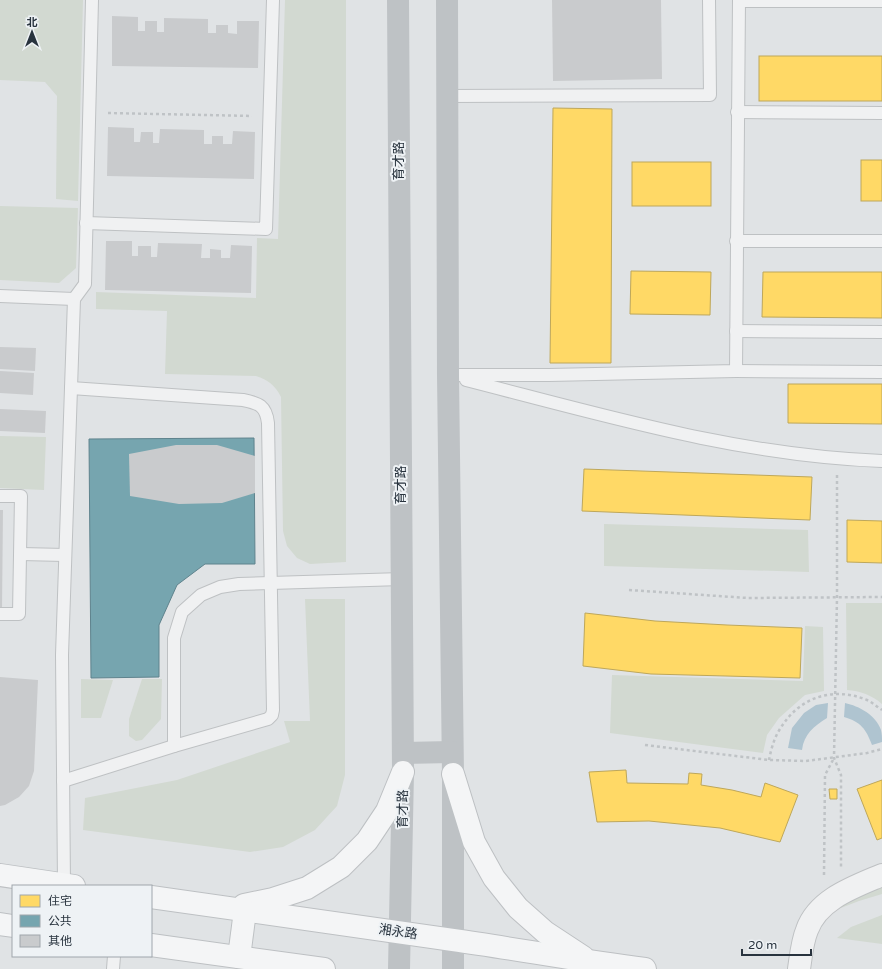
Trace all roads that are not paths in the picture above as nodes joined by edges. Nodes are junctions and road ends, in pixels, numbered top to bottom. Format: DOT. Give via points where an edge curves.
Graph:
graph roads {
  1 [pos="92,0"];
  2 [pos="273,0"];
  3 [pos="398,0"];
  4 [pos="447,0"];
  5 [pos="709,0"];
  6 [pos="739,0"];
  7 [pos="882,1"];
  8 [pos="447,96"];
  9 [pos="737,112"];
  10 [pos="882,113"];
  11 [pos="86,222"];
  12 [pos="736,241"];
  13 [pos="882,241"];
  14 [pos="0,296"];
  15 [pos="74,299"];
  16 [pos="736,331"];
  17 [pos="882,332"];
  18 [pos="736,371"];
  19 [pos="882,372"];
  20 [pos="448,375"];
  21 [pos="71,388"];
  22 [pos="882,461"];
  23 [pos="0,496"];
  24 [pos="21,554"];
  25 [pos="65,554"];
  26 [pos="402,579"];
  27 [pos="270,583"];
  28 [pos="0,614"];
  29 [pos="174,746"];
  30 [pos="452,752"];
  31 [pos="403,762"];
  32 [pos="453,774"];
  33 [pos="63,781"];
  34 [pos="882,874"];
  35 [pos="0,875"];
  36 [pos="69,885"];
  37 [pos="152,898"];
  38 [pos="236,910"];
  39 [pos="0,924"];
  40 [pos="12,926"];
  41 [pos="400,932"];
  42 [pos="453,940"];
  43 [pos="152,945"];
  44 [pos="114,957"];
  45 [pos="239,957"];
  46 [pos="591,962"];
  47 [pos="622,968"];
  48 [pos="113,969"];
  49 [pos="264,969"];
  50 [pos="324,969"];
  51 [pos="399,969"];
  52 [pos="453,969"];
  53 [pos="645,969"];
  54 [pos="799,969"];
  1 -- 11 [label="lane"];
  2 -- 11 [label="lane" via="266,229"];
  3 -- 26 [label="main road, 育才路"];
  4 -- 8 [label="main road"];
  5 -- 8 [label="lane" via="710,95"];
  6 -- 7 [label="lane"];
  6 -- 9 [label="lane"];
  8 -- 20 [label="main road"];
  9 -- 10 [label="lane"];
  9 -- 12 [label="lane"];
  11 -- 15 [label="lane" via="84,284"];
  12 -- 13 [label="lane"];
  12 -- 16 [label="lane"];
  14 -- 15 [label="lane"];
  15 -- 21 [label="lane"];
  16 -- 17 [label="lane"];
  16 -- 18 [label="lane"];
  18 -- 19 [label="lane"];
  18 -- 20 [label="lane"];
  20 -- 22 [label="lane" via="709,440 781,453"];
  20 -- 30 [label="main road"];
  21 -- 25 [label="lane"];
  21 -- 27 [label="lane" via="244,400 263,407 268,423"];
  23 -- 24 [label="lane" via="22,496"];
  24 -- 25 [label="lane"];
  24 -- 28 [label="lane" via="19,614"];
  25 -- 33 [label="lane" via="62,655"];
  26 -- 27 [label="lane"];
  26 -- 31 [label="main road, 育才路"];
  27 -- 29 [label="lane" via="220,587 200,594 182,612 174,638"];
  27 -- 29 [label="lane" via="272,715 268,719"];
  29 -- 33 [label="lane"];
  30 -- 31 [label="main road"];
  30 -- 32 [label="main road"];
  31 -- 38 [label="main road" via="386,811 367,841 341,867 307,888"];
  31 -- 41 [label="main road, 育才路"];
  32 -- 42 [label="main road"];
  32 -- 46 [label="main road" via="474,842 494,878 518,908 545,932"];
  33 -- 36 [label="lane"];
  34 -- 54 [label="street" via="837,896 814,915 803,942"];
  35 -- 36 [label="main road"];
  37 -- 38 [label="main road, 湘永路"];
  38 -- 41 [label="main road, 湘永路"];
  38 -- 45 [label="main road"];
  39 -- 40 [label="main road"];
  41 -- 42 [label="main road, 湘永路"];
  41 -- 51 [label="main road, 育才路"];
  42 -- 46 [label="main road, 湘永路"];
  42 -- 52 [label="main road"];
  43 -- 45 [label="main road"];
  44 -- 48 [label="lane"];
  45 -- 49 [label="main road"];
  45 -- 50 [label="main road"];
  46 -- 47 [label="main road, 湘永路"];
  47 -- 53 [label="main road, 湘永路"];
}
